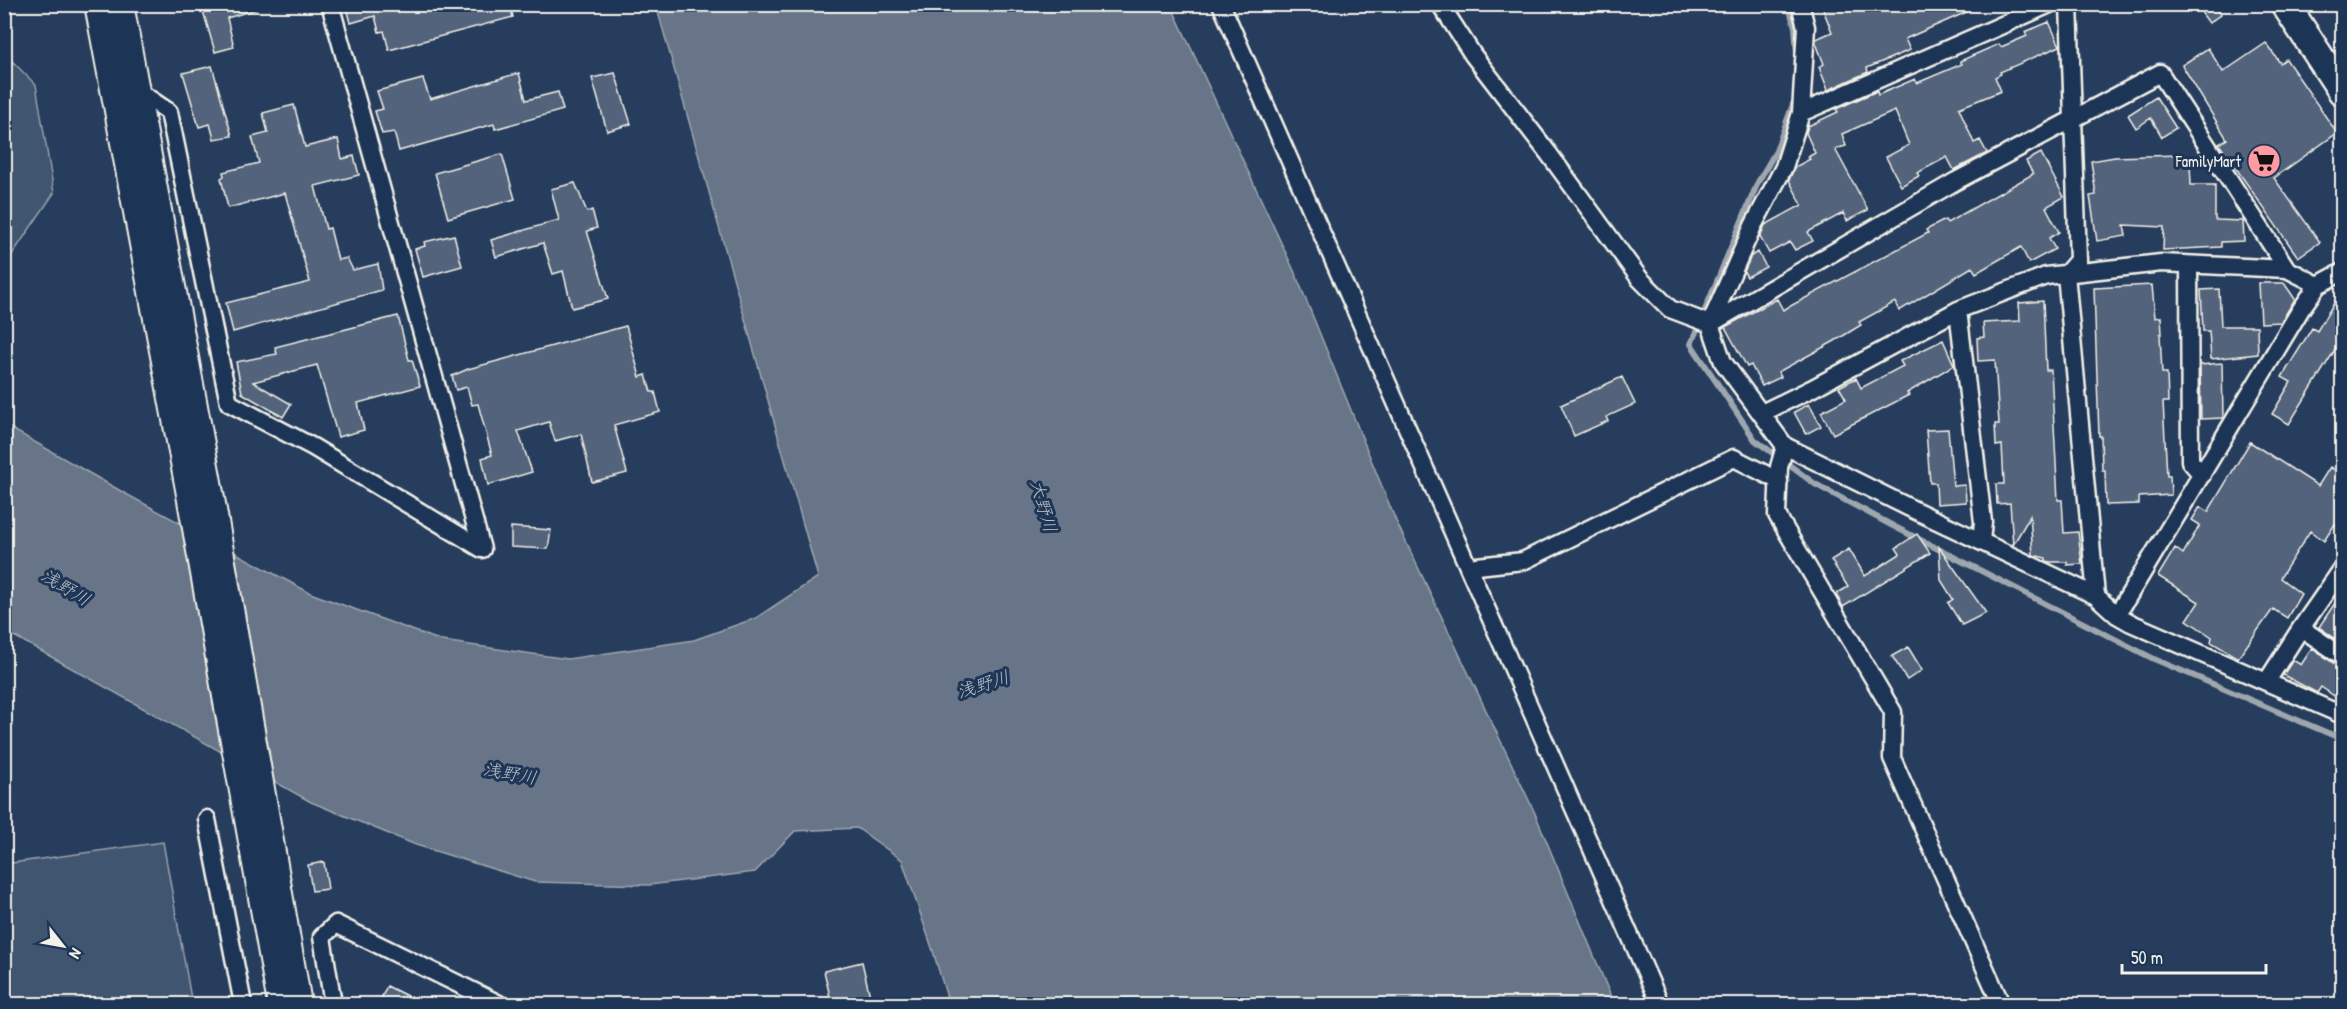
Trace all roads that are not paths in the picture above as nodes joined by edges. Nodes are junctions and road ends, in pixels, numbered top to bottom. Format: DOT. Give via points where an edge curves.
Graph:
graph roads {
  1 [pos="97,4"];
  2 [pos="121,4"];
  3 [pos="330,4"];
  4 [pos="1221,4"];
  5 [pos="1440,4"];
  6 [pos="1800,4"];
  7 [pos="2050,4"];
  8 [pos="2069,4"];
  9 [pos="2285,4"];
  10 [pos="2343,91"];
  11 [pos="138,92"];
  12 [pos="1801,113"];
  13 [pos="2071,120"];
  14 [pos="2189,265"];
  15 [pos="2287,269"];
  16 [pos="2343,272"];
  17 [pos="2066,274"];
  18 [pos="2318,285"];
  19 [pos="1958,310"];
  20 [pos="1709,324"];
  21 [pos="1762,413"];
  22 [pos="1781,462"];
  23 [pos="2202,475"];
  24 [pos="1981,541"];
  25 [pos="1468,567"];
  26 [pos="2343,569"];
  27 [pos="2096,596"];
  28 [pos="2117,615"];
  29 [pos="2301,628"];
  30 [pos="2343,656"];
  31 [pos="2267,681"];
  32 [pos="2343,715"];
  33 [pos="207,819"];
  34 [pos="243,1005"];
  35 [pos="280,1005"];
  36 [pos="299,1005"];
  37 [pos="333,1005"];
  38 [pos="500,1005"];
  39 [pos="1660,1005"];
  40 [pos="2001,1005"];
  1 -- 35 [label="street"];
  2 -- 11 [label="street"];
  3 -- 11 [label="street" via="482,549 313,447 229,403 169,112"];
  4 -- 25 [label="street"];
  5 -- 20 [label="street" via="1473,55 1640,279 1670,309"];
  6 -- 12 [label="street" via="1806,27"];
  7 -- 12 [label="street"];
  8 -- 13 [label="street"];
  9 -- 10 [label="main road"];
  11 -- 36 [label="street"];
  12 -- 20 [label="street" via="1784,167"];
  13 -- 15 [label="street" via="2160,73"];
  13 -- 17 [label="street" via="2078,260"];
  13 -- 20 [label="street" via="1956,181"];
  14 -- 15 [label="street"];
  14 -- 17 [label="street" via="2161,263"];
  14 -- 23 [label="street" via="2190,461"];
  15 -- 18 [label="street"];
  16 -- 18 [label="street"];
  17 -- 19 [label="street" via="2046,276"];
  17 -- 27 [label="street"];
  18 -- 23 [label="street"];
  19 -- 21 [label="street"];
  19 -- 24 [label="street" via="1983,522"];
  20 -- 21 [label="street" via="1723,362"];
  21 -- 22 [label="street"];
  22 -- 24 [label="street"];
  22 -- 25 [label="street" via="1734,458 1523,561"];
  22 -- 40 [label="street" via="1777,515 1893,712 1892,758"];
  23 -- 28 [label="street"];
  24 -- 27 [label="street"];
  25 -- 39 [label="street"];
  26 -- 29 [label="street"];
  27 -- 28 [label="street"];
  28 -- 31 [label="street"];
  29 -- 30 [label="street"];
  29 -- 31 [label="street"];
  31 -- 32 [label="street"];
  33 -- 34 [label="street"];
  37 -- 38 [label="street" via="322,937 336,924"];
}
